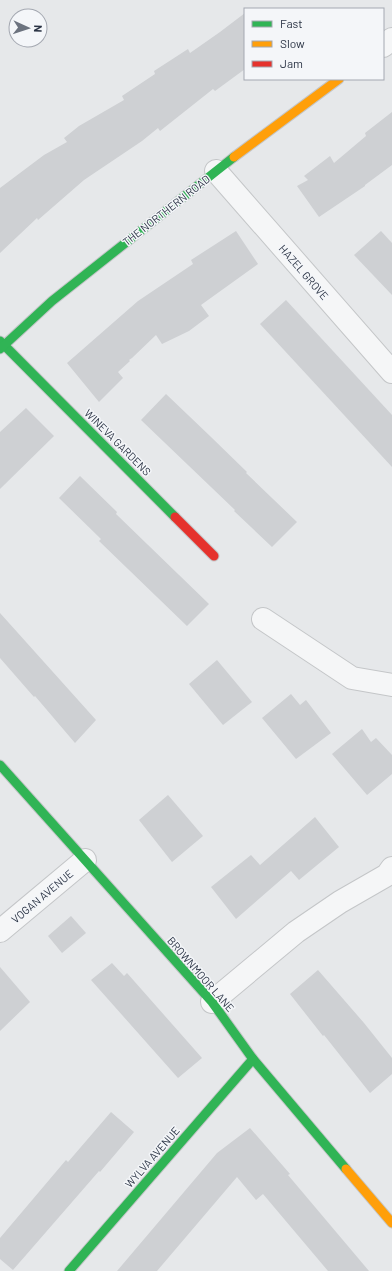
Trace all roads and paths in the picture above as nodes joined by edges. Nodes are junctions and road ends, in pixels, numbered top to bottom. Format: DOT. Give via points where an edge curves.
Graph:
graph roads {
  1 [pos="392,39"];
  2 [pos="384,45"];
  3 [pos="337,80"];
  4 [pos="216,171"];
  5 [pos="2,345"];
  6 [pos="392,372"];
  7 [pos="214,556"];
  8 [pos="263,619"];
  9 [pos="392,686"];
  10 [pos="0,765"];
  11 [pos="85,860"];
  12 [pos="392,868"];
  13 [pos="0,931"];
  14 [pos="212,1002"];
  15 [pos="253,1059"];
  16 [pos="392,1223"];
  17 [pos="69,1271"];
  1 -- 2 [label="street"];
  3 -- 4 [label="street, THE NORTHERN ROAD"];
  4 -- 5 [label="street, THE NORTHERN ROAD" via="52,301"];
  4 -- 6 [label="street, HAZEL GROVE"];
  5 -- 7 [label="street, WINEVA GARDENS"];
  8 -- 9 [label="street" via="352,678"];
  10 -- 11 [label="street, BROWNMOOR LANE"];
  11 -- 13 [label="street, VOGAN AVENUE"];
  11 -- 14 [label="street, BROWNMOOR LANE"];
  12 -- 14 [label="street" via="387,875 340,902 296,932"];
  14 -- 15 [label="street, BROWNMOOR LANE"];
  15 -- 16 [label="street, BROWNMOOR LANE"];
  15 -- 17 [label="street, WYLVA AVENUE"];
}
